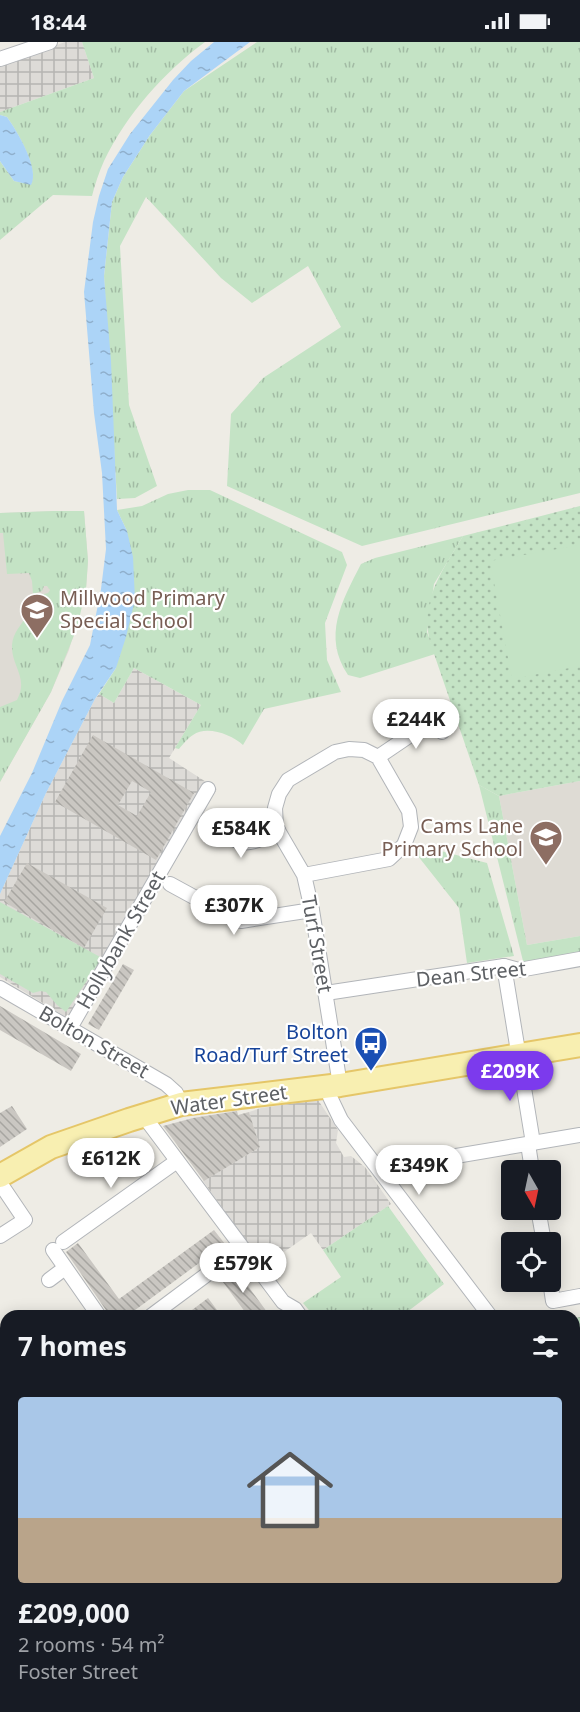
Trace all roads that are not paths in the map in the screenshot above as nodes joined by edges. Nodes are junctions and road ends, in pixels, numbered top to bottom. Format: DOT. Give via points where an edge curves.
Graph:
graph roads {
  1 [pos="50,42"];
  2 [pos="0,59"];
  3 [pos="442,732"];
  4 [pos="378,757"];
  5 [pos="208,789"];
  6 [pos="206,823"];
  7 [pos="278,830"];
  8 [pos="304,875"];
  9 [pos="170,884"];
  10 [pos="312,910"];
  11 [pos="580,959"];
  12 [pos="504,966"];
  13 [pos="0,988"];
  14 [pos="326,993"];
  15 [pos="70,1028"];
  16 [pos="580,1045"];
  17 [pos="518,1055"];
  18 [pos="334,1086"];
  19 [pos="181,1104"];
  20 [pos="143,1115"];
  21 [pos="580,1135"];
  22 [pos="530,1144"];
  23 [pos="531,1160"];
  24 [pos="177,1161"];
  25 [pos="378,1169"];
  26 [pos="0,1176"];
  27 [pos="0,1183"];
  28 [pos="0,1236"];
  29 [pos="242,1249"];
  30 [pos="65,1268"];
  31 [pos="50,1280"];
  32 [pos="552,1292"];
  33 [pos="580,1296"];
  34 [pos="95,1310"];
  35 [pos="159,1310"];
  36 [pos="296,1310"];
  37 [pos="485,1310"];
  1 -- 2 [label="street"];
  3 -- 4 [label="street" via="436,713"];
  4 -- 7 [label="street" via="349,748 288,780 275,808"];
  4 -- 8 [label="street" via="409,811 411,826 404,846 389,859"];
  5 -- 15 [label="street, Hollybank Street"];
  6 -- 7 [label="street" via="241,843 259,842"];
  7 -- 8 [label="street"];
  8 -- 10 [label="street, Turf Street"];
  9 -- 10 [label="street" via="241,921"];
  10 -- 14 [label="street, Turf Street"];
  11 -- 12 [label="street, Dean Street" via="519,970"];
  12 -- 14 [label="street, Dean Street"];
  12 -- 17 [label="street"];
  13 -- 15 [label="street, Bolton Street"];
  14 -- 18 [label="street, Turf Street"];
  15 -- 19 [label="street, Bolton Street" via="166,1084"];
  16 -- 17 [label="main road, Water Street"];
  17 -- 18 [label="main road, Water Street"];
  17 -- 22 [label="street"];
  18 -- 19 [label="main road, Water Street"];
  18 -- 25 [label="street, Turf Street" via="341,1120"];
  19 -- 20 [label="main road, Water Street"];
  20 -- 24 [label="street"];
  20 -- 26 [label="main road, Water Street" via="51,1147"];
  21 -- 22 [label="street"];
  22 -- 23 [label="street"];
  22 -- 25 [label="street"];
  24 -- 29 [label="street"];
  24 -- 30 [label="street" via="58,1246"];
  25 -- 37 [label="street, Turf Street"];
  27 -- 28 [label="street" via="25,1220"];
  29 -- 35 [label="street"];
  29 -- 36 [label="street" via="283,1302"];
  30 -- 31 [label="street"];
  30 -- 34 [label="street"];
  32 -- 33 [label="street" via="553,1301"];
}
